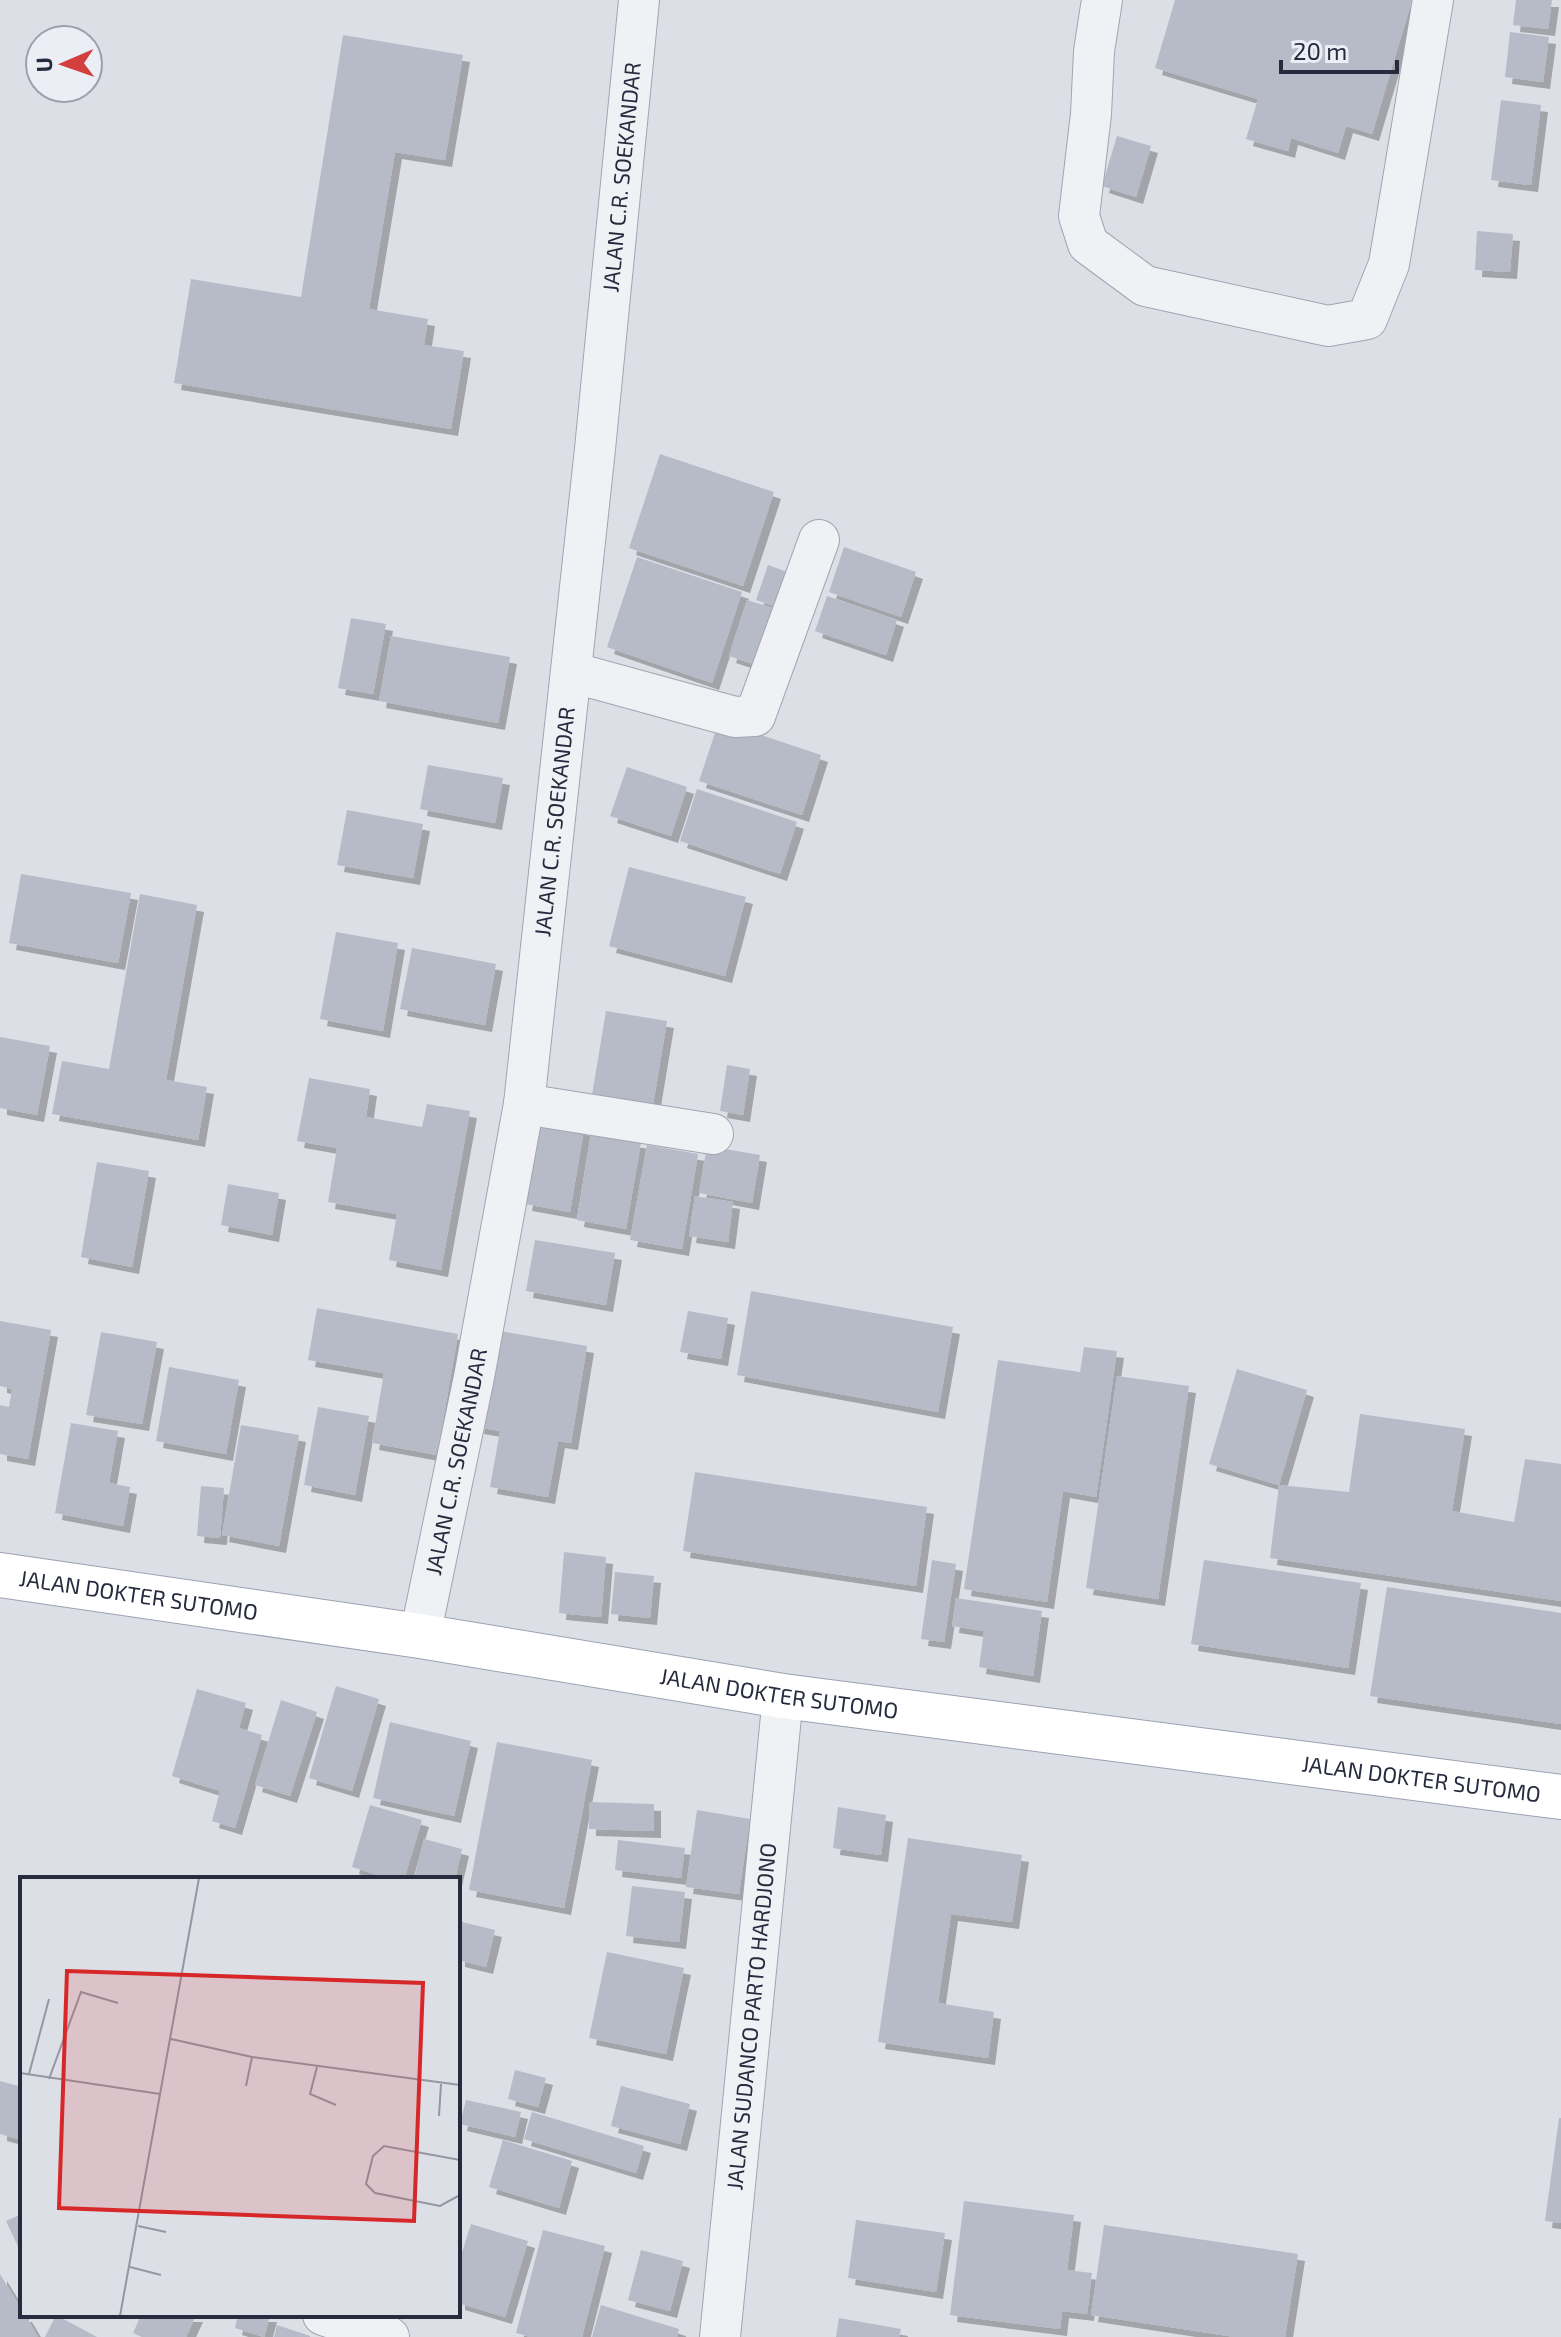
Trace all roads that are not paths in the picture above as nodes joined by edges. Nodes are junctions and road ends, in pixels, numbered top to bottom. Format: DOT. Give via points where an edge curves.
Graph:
graph roads {
  1 [pos="639,0"];
  2 [pos="1102,0"];
  3 [pos="1433,0"];
  4 [pos="819,540"];
  5 [pos="571,672"];
  6 [pos="524,1104"];
  7 [pos="713,1134"];
  8 [pos="0,1575"];
  9 [pos="420,1636"];
  10 [pos="783,1696"];
  11 [pos="1561,1797"];
  12 [pos="329,2317"];
  13 [pos="389,2337"];
  14 [pos="720,2337"];
  1 -- 5 [label="street, JALAN C.R. SOEKANDAR"];
  2 -- 3 [label="street" via="1079,216 1088,244 1145,286 1328,326 1367,319 1389,264"];
  4 -- 5 [label="street" via="755,716 735,717"];
  5 -- 6 [label="street, JALAN C.R. SOEKANDAR"];
  6 -- 7 [label="street"];
  6 -- 9 [label="street, JALAN C.R. SOEKANDAR"];
  8 -- 9 [label="main road, JALAN DOKTER SUTOMO"];
  9 -- 10 [label="main road, JALAN DOKTER SUTOMO"];
  10 -- 11 [label="main road, JALAN DOKTER SUTOMO"];
  10 -- 14 [label="street, JALAN SUDANCO PARTO HARDJONO"];
  12 -- 13 [label="street"];
}
